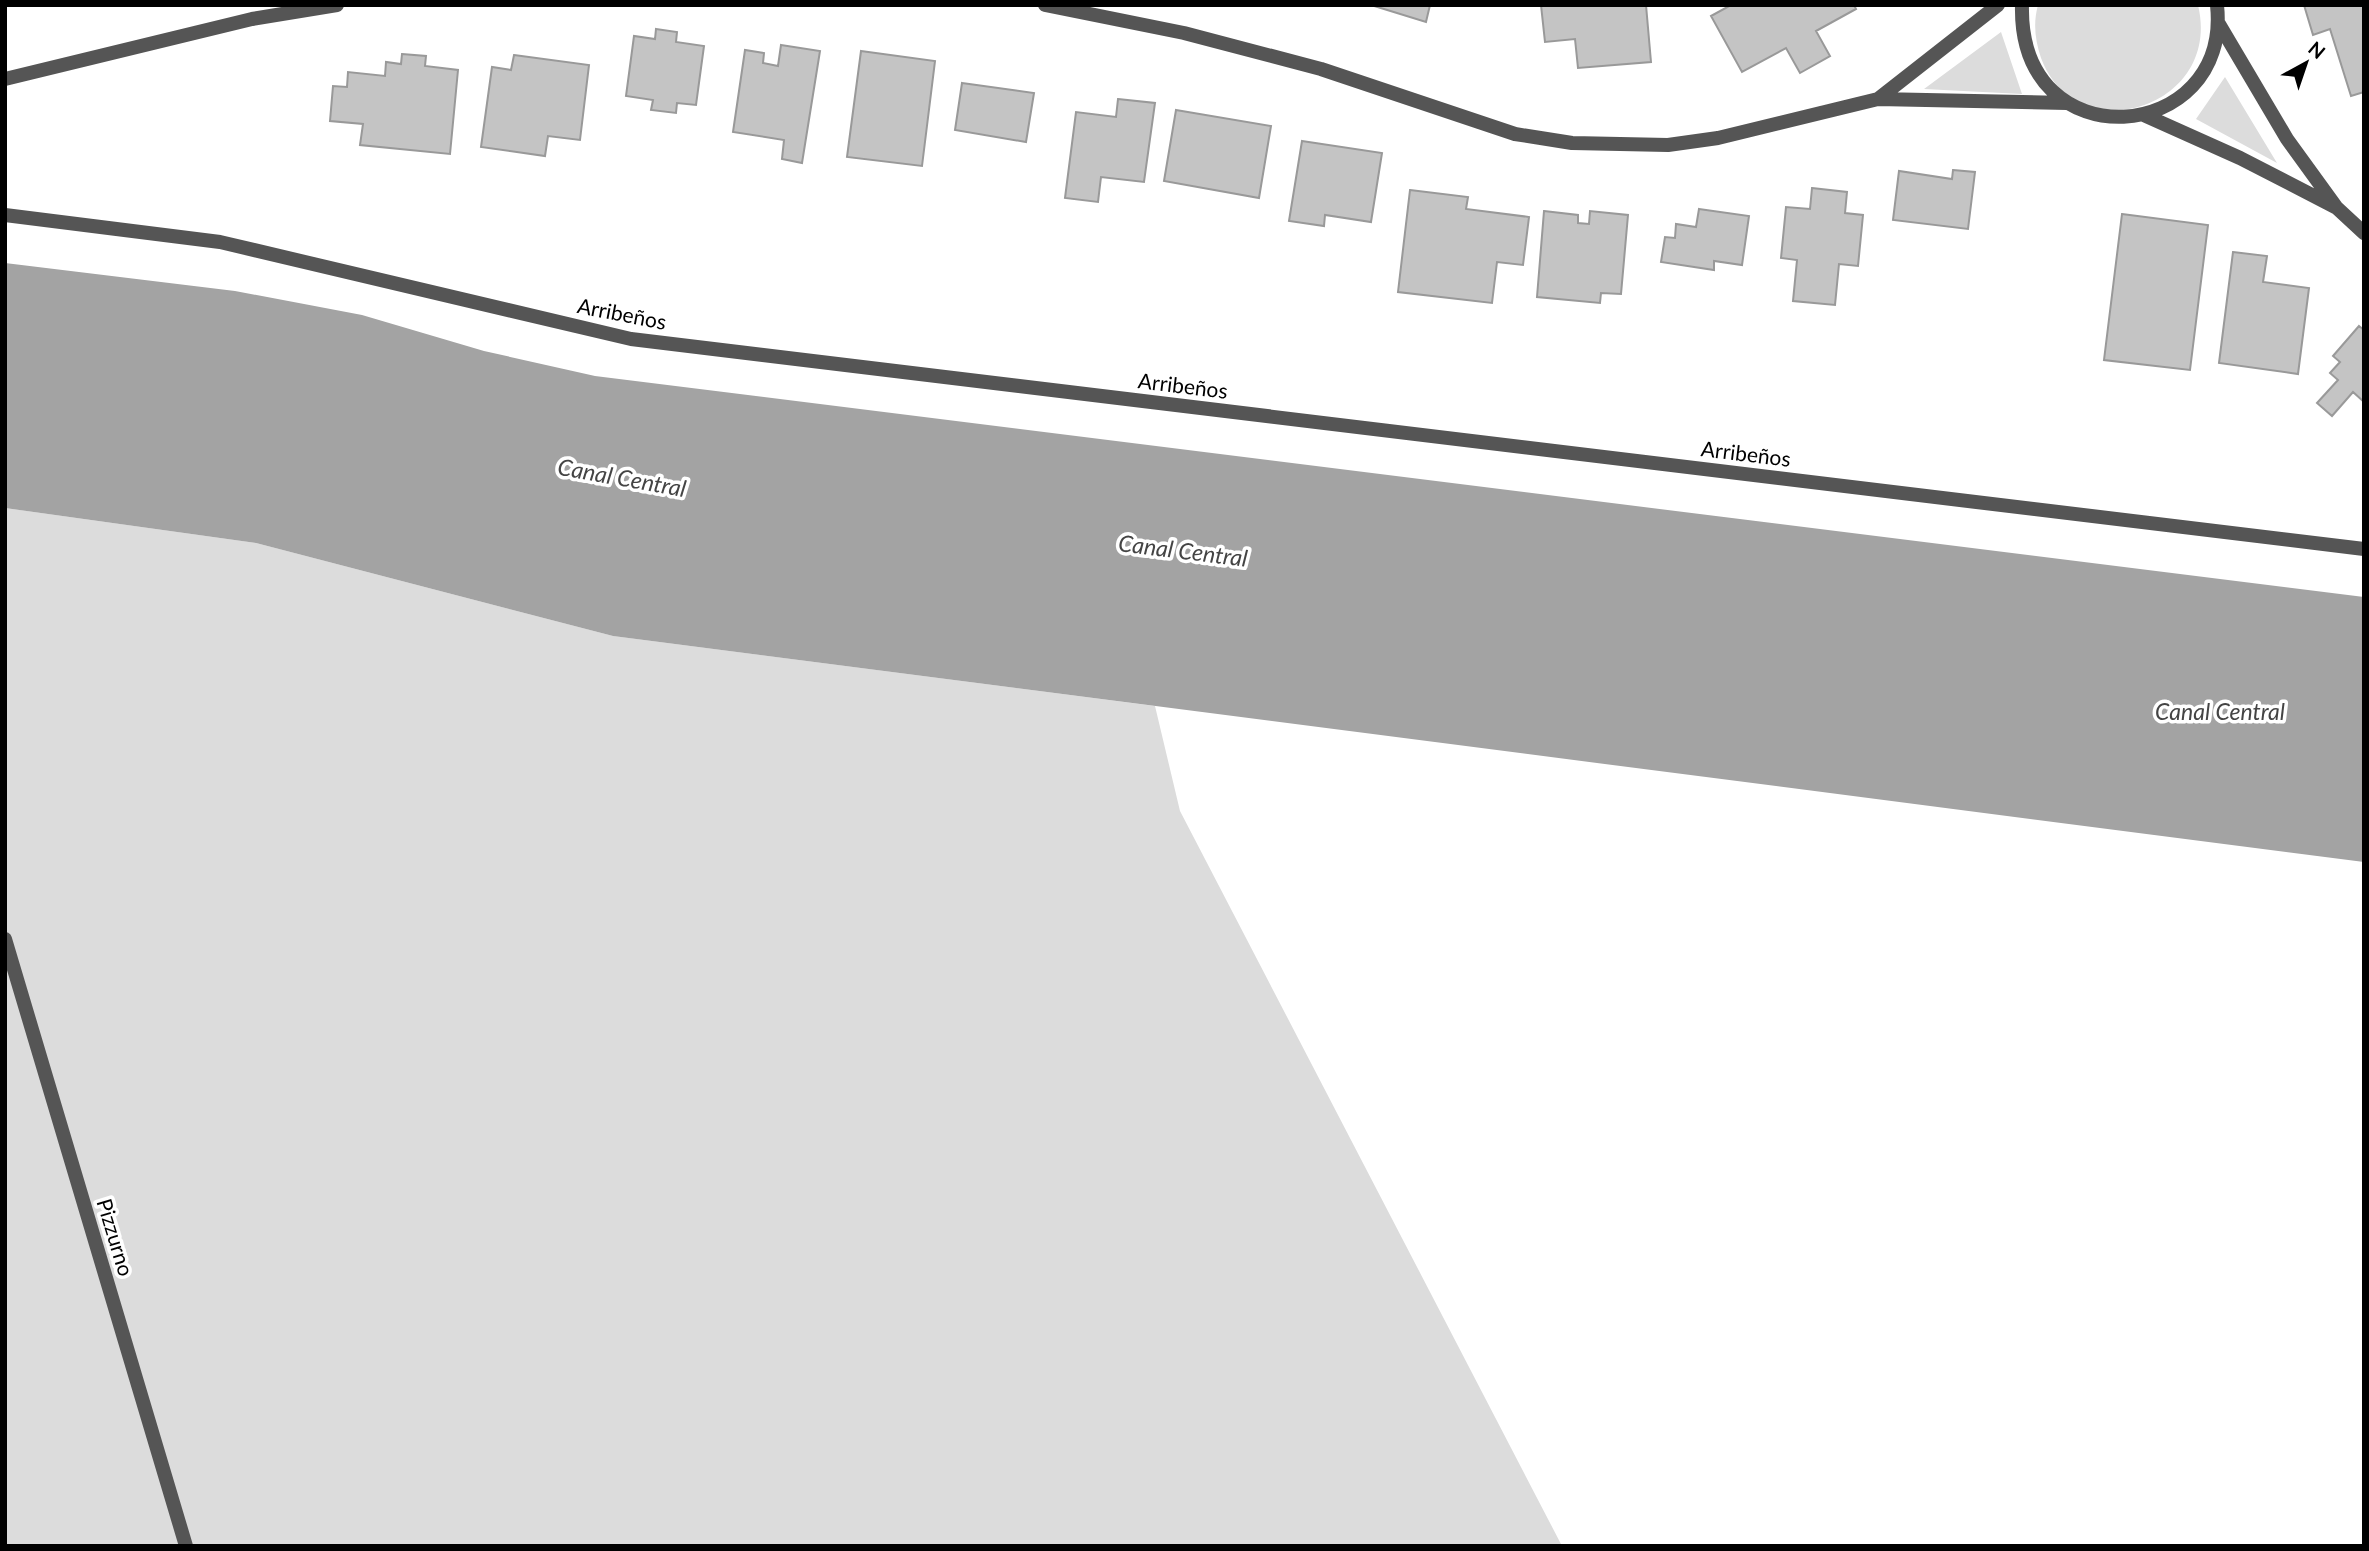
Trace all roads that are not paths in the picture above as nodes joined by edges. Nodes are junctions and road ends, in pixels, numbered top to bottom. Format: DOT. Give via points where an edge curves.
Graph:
graph roads {
  1 [pos="337,5"];
  2 [pos="1045,5"];
  3 [pos="1998,5"];
  4 [pos="2022,5"];
  5 [pos="2217,5"];
  6 [pos="2219,24"];
  7 [pos="5,79"];
  8 [pos="1878,99"];
  9 [pos="2067,103"];
  10 [pos="2144,115"];
  11 [pos="2337,208"];
  12 [pos="5,215"];
  13 [pos="2364,233"];
  14 [pos="2364,549"];
  15 [pos="5,939"];
  16 [pos="186,1546"];
  1 -- 7 [label="street" via="252,19"];
  2 -- 8 [label="street" via="1184,33 1321,69 1516,134 1572,143 1680,143"];
  3 -- 8 [label="street"];
  4 -- 9 [label="street" via="2021,32 2029,60 2045,84"];
  5 -- 6 [label="street"];
  6 -- 10 [label="street" via="2212,55 2197,82 2173,103"];
  6 -- 11 [label="street" via="2287,139"];
  8 -- 9 [label="street"];
  9 -- 10 [label="street" via="2092,114"];
  10 -- 11 [label="street"];
  11 -- 13 [label="street"];
  12 -- 14 [label="street, Arribeños" via="219,242 631,339"];
  15 -- 16 [label="street, Pizzurno"];
}
